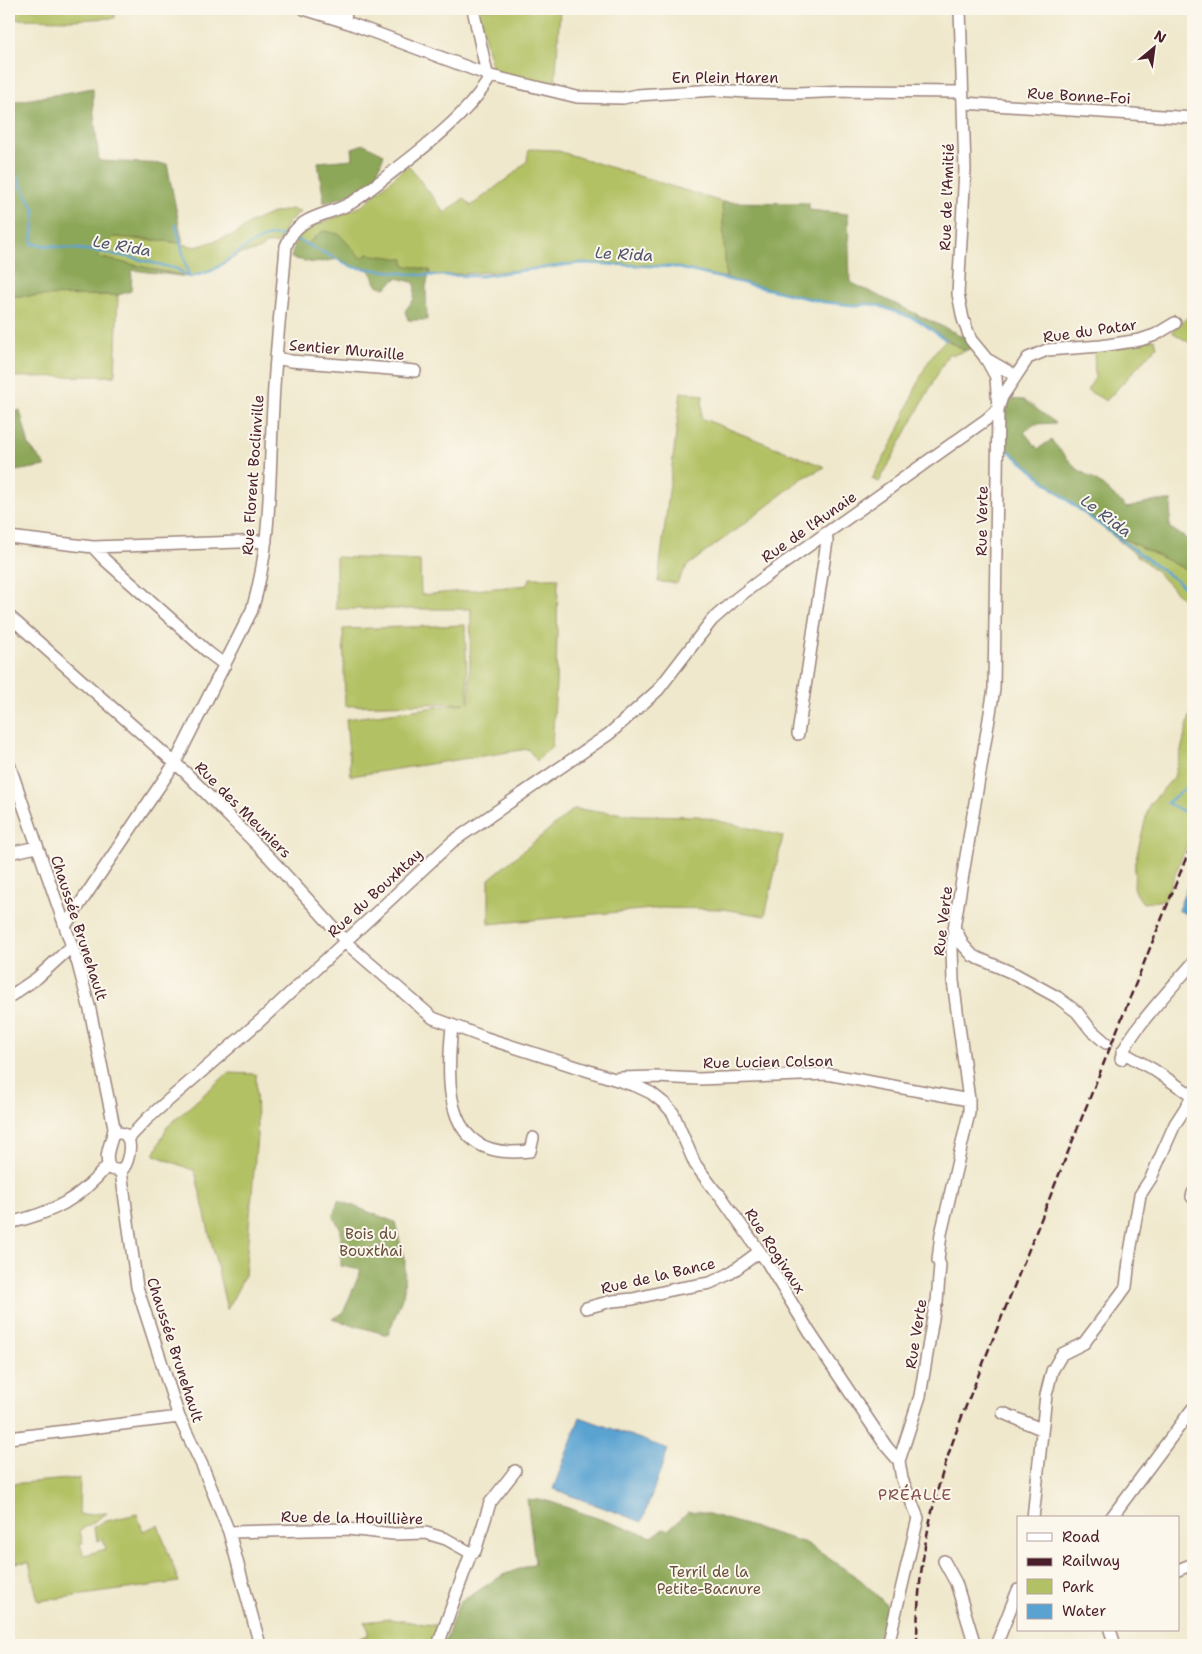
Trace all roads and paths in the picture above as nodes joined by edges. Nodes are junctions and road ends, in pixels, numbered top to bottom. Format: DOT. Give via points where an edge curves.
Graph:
graph roads {
  1 [pos="304,9"];
  2 [pos="346,9"];
  3 [pos="473,9"];
  4 [pos="960,9"];
  5 [pos="345,22"];
  6 [pos="489,75"];
  7 [pos="963,98"];
  8 [pos="1193,118"];
  9 [pos="1175,323"];
  10 [pos="985,357"];
  11 [pos="276,358"];
  12 [pos="415,371"];
  13 [pos="1016,376"];
  14 [pos="996,377"];
  15 [pos="998,410"];
  16 [pos="826,533"];
  17 [pos="9,537"];
  18 [pos="266,541"];
  19 [pos="92,547"];
  20 [pos="122,547"];
  21 [pos="114,568"];
  22 [pos="9,616"];
  23 [pos="225,665"];
  24 [pos="658,690"];
  25 [pos="798,734"];
  26 [pos="175,763"];
  27 [pos="9,764"];
  28 [pos="37,847"];
  29 [pos="9,853"];
  30 [pos="65,926"];
  31 [pos="954,930"];
  32 [pos="346,942"];
  33 [pos="72,946"];
  34 [pos="1193,963"];
  35 [pos="9,997"];
  36 [pos="452,1026"];
  37 [pos="1106,1043"];
  38 [pos="655,1077"];
  39 [pos="612,1079"];
  40 [pos="648,1091"];
  41 [pos="1193,1096"];
  42 [pos="969,1100"];
  43 [pos="114,1134"];
  44 [pos="129,1138"];
  45 [pos="533,1138"];
  46 [pos="108,1165"];
  47 [pos="121,1171"];
  48 [pos="9,1223"];
  49 [pos="759,1252"];
  50 [pos="586,1308"];
  51 [pos="1193,1408"];
  52 [pos="1003,1414"];
  53 [pos="179,1417"];
  54 [pos="1042,1429"];
  55 [pos="9,1438"];
  56 [pos="904,1445"];
  57 [pos="889,1451"];
  58 [pos="898,1461"];
  59 [pos="515,1471"];
  60 [pos="1033,1516"];
  61 [pos="1112,1516"];
  62 [pos="229,1532"];
  63 [pos="471,1552"];
  64 [pos="944,1561"];
  65 [pos="1193,1564"];
  66 [pos="1180,1569"];
  67 [pos="1017,1592"];
  68 [pos="1111,1632"];
  69 [pos="260,1645"];
  70 [pos="438,1645"];
  71 [pos="888,1645"];
  72 [pos="975,1645"];
  73 [pos="996,1645"];
  74 [pos="1115,1645"];
  1 -- 5 [label="street, En Plein Haren"];
  2 -- 5 [label="street"];
  3 -- 6 [label="street"];
  4 -- 7 [label="street, Rue de l'Amitié"];
  5 -- 6 [label="street, En Plein Haren"];
  6 -- 7 [label="street, En Plein Haren" via="577,97 623,98 716,90 846,91"];
  6 -- 11 [label="street, Rue Florent Boclinville" via="473,102 439,134 354,202 312,218 289,236"];
  7 -- 8 [label="street, Rue Bonne-Foi"];
  7 -- 10 [label="street, Rue de l'Amitié" via="964,187 958,294 971,340"];
  9 -- 13 [label="street, Rue du Patar" via="1140,340 1047,350 1028,358"];
  10 -- 13 [label="street"];
  10 -- 14 [label="street, Rue de l'Amitié"];
  11 -- 12 [label="street, Sentier Muraille"];
  11 -- 18 [label="street, Rue Florent Boclinville"];
  13 -- 15 [label="street, Rue du Patar" via="1002,397"];
  14 -- 15 [label="street, Rue Verte"];
  15 -- 16 [label="street, Rue de l'Aunaie"];
  15 -- 31 [label="street, Rue Verte" via="994,689"];
  16 -- 24 [label="street, Rue de l'Aunaie" via="751,587 712,620"];
  16 -- 25 [label="street" via="828,541"];
  17 -- 19 [label="street"];
  18 -- 20 [label="street"];
  18 -- 23 [label="street, Rue Florent Boclinville" via="252,610"];
  19 -- 20 [label="street"];
  19 -- 21 [label="street"];
  20 -- 21 [label="street"];
  21 -- 23 [label="street"];
  22 -- 26 [label="street, Rue des Meuniers"];
  23 -- 26 [label="street, Rue Florent Boclinville"];
  24 -- 32 [label="street, Rue du Bouxhtay" via="609,734 452,842"];
  26 -- 30 [label="street, Rue Florent Boclinville"];
  26 -- 32 [label="street, Rue des Meuniers" via="270,858"];
  27 -- 28 [label="street, Chaussée Brunehault"];
  28 -- 29 [label="street"];
  28 -- 30 [label="street, Chaussée Brunehault"];
  30 -- 33 [label="street, Chaussée Brunehault"];
  31 -- 37 [label="street" via="973,956 1057,997 1077,1012"];
  31 -- 42 [label="street, Rue Verte" via="953,981"];
  32 -- 36 [label="street, Rue des Meuniers" via="433,1018"];
  32 -- 44 [label="street, Rue du Bouxhtay"];
  33 -- 35 [label="street" via="37,978"];
  33 -- 43 [label="street, Chaussée Brunehault" via="90,1010"];
  34 -- 41 [label="street" via="1131,1037 1121,1055 1154,1070"];
  36 -- 39 [label="street, Rue des Meuniers"];
  36 -- 45 [label="street" via="452,1103 470,1138 490,1149 531,1156"];
  38 -- 39 [label="street"];
  38 -- 40 [label="street"];
  38 -- 42 [label="street, Rue Lucien Colson" via="699,1079 827,1074"];
  39 -- 40 [label="street, Rue Rogivaux"];
  40 -- 49 [label="street, Rue Rogivaux" via="673,1113 695,1164"];
  41 -- 54 [label="street" via="1175,1124 1151,1178 1140,1194 1126,1287 1084,1343 1062,1354 1057,1361 1046,1395"];
  42 -- 56 [label="street, Rue Verte" via="966,1132 941,1234 937,1302 925,1376"];
  43 -- 44 [label="street" via="122,1133"];
  43 -- 46 [label="street, Chaussée Brunehault"];
  44 -- 47 [label="street, Chaussée Brunehault" via="127,1162"];
  46 -- 47 [label="street"];
  46 -- 48 [label="street" via="62,1206"];
  47 -- 53 [label="street, Chaussée Brunehault" via="137,1287"];
  49 -- 50 [label="street, Rue de la Bance" via="729,1274 710,1283"];
  49 -- 57 [label="street, Rue Rogivaux"];
  51 -- 61 [label="street"];
  52 -- 54 [label="street"];
  53 -- 55 [label="street"];
  53 -- 62 [label="street, Chaussée Brunehault"];
  54 -- 60 [label="street"];
  56 -- 57 [label="street"];
  56 -- 58 [label="street, Rue Verte"];
  57 -- 58 [label="street, Rue Rogivaux"];
  58 -- 71 [label="street" via="918,1518"];
  59 -- 63 [label="street" via="490,1503 475,1551"];
  62 -- 63 [label="street, Rue de la Houillière" via="346,1529 394,1534 426,1533"];
  62 -- 69 [label="street, Chaussée Brunehault"];
  63 -- 70 [label="street"];
  64 -- 72 [label="street" via="956,1583"];
  65 -- 66 [label="street"];
  67 -- 73 [label="street"];
  68 -- 74 [label="street"];
}
